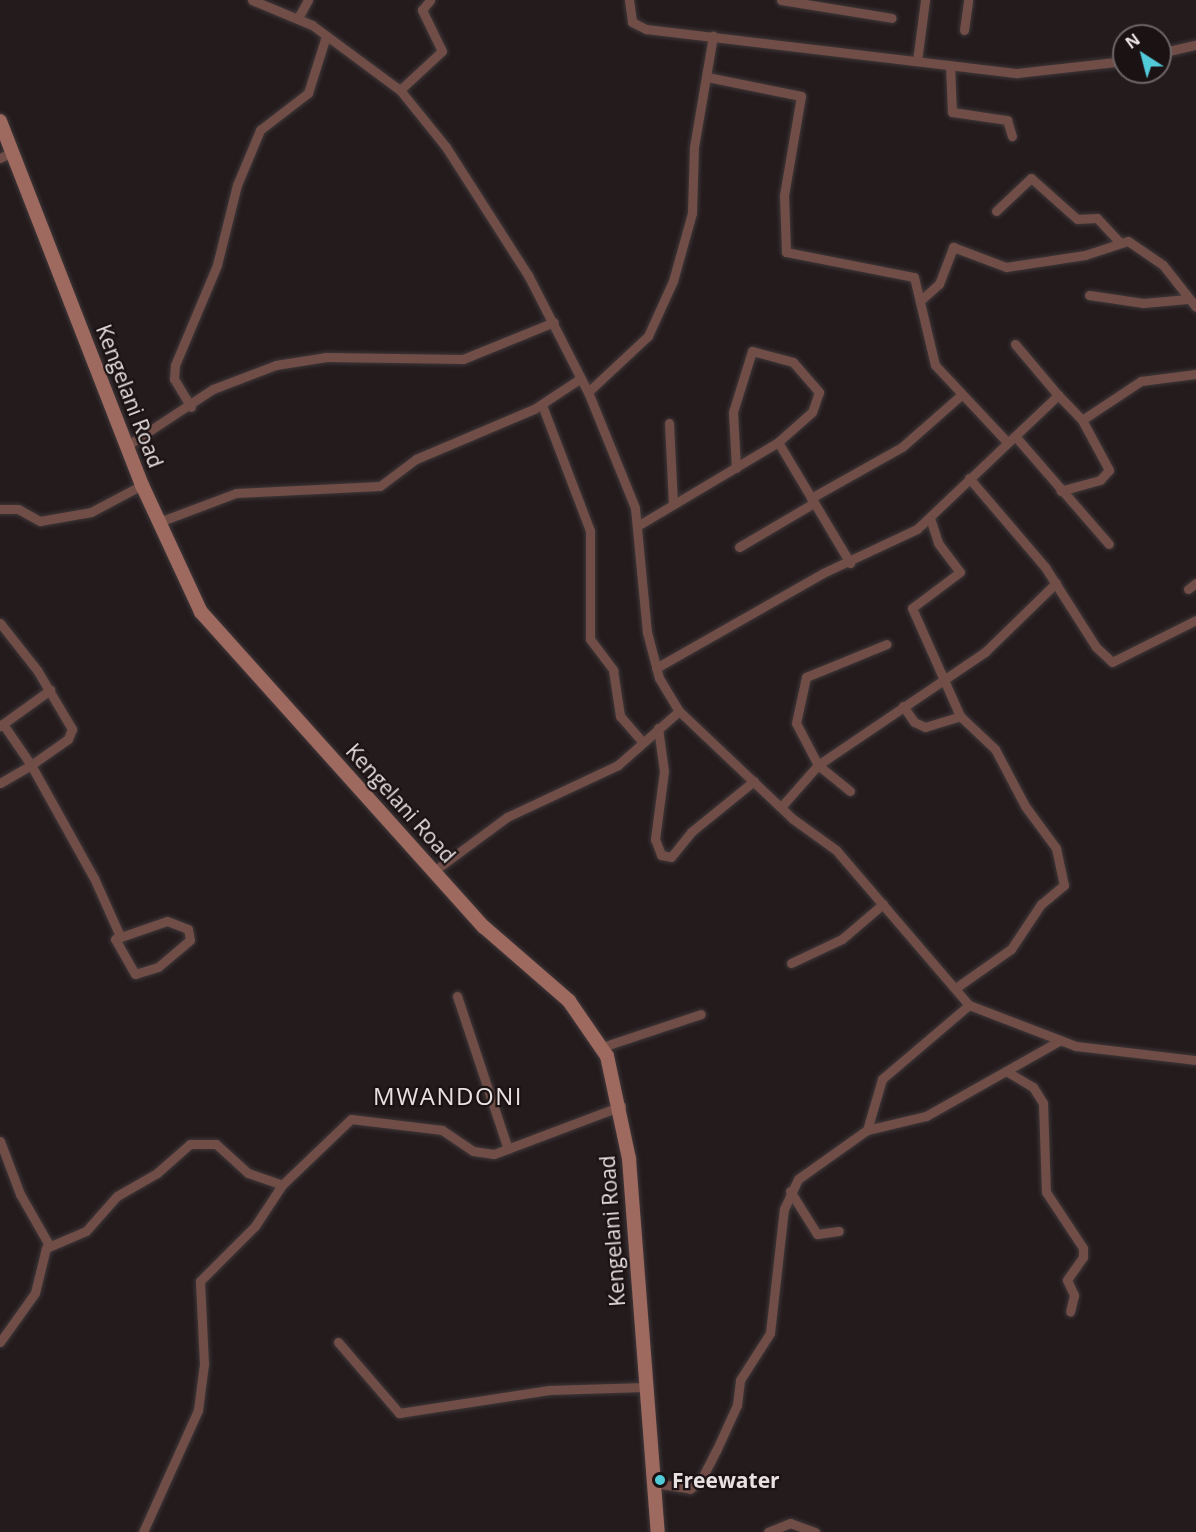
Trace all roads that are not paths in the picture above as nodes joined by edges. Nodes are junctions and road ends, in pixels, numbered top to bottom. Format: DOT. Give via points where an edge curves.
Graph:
graph roads {
  1 [pos="252,0"];
  2 [pos="308,0"];
  3 [pos="429,0"];
  4 [pos="629,0"];
  5 [pos="781,0"];
  6 [pos="925,0"];
  7 [pos="968,0"];
  8 [pos="298,18"];
  9 [pos="892,18"];
  10 [pos="964,30"];
  11 [pos="326,36"];
  12 [pos="713,36"];
  13 [pos="1196,45"];
  14 [pos="1172,50"];
  15 [pos="917,61"];
  16 [pos="1112,63"];
  17 [pos="950,65"];
  18 [pos="707,77"];
  19 [pos="400,90"];
  20 [pos="0,121"];
  21 [pos="1012,136"];
  22 [pos="5,155"];
  23 [pos="996,210"];
  24 [pos="1120,243"];
  25 [pos="1089,295"];
  26 [pos="1188,299"];
  27 [pos="921,300"];
  28 [pos="1196,307"];
  29 [pos="554,322"];
  30 [pos="1016,344"];
  31 [pos="1196,374"];
  32 [pos="581,378"];
  33 [pos="588,392"];
  34 [pos="1058,395"];
  35 [pos="960,396"];
  36 [pos="542,405"];
  37 [pos="190,407"];
  38 [pos="1082,420"];
  39 [pos="669,423"];
  40 [pos="1011,439"];
  41 [pos="778,442"];
  42 [pos="128,445"];
  43 [pos="736,468"];
  44 [pos="969,478"];
  45 [pos="142,485"];
  46 [pos="1060,491"];
  47 [pos="813,500"];
  48 [pos="672,504"];
  49 [pos="2,506"];
  50 [pos="930,518"];
  51 [pos="159,522"];
  52 [pos="639,525"];
  53 [pos="1109,544"];
  54 [pos="739,547"];
  55 [pos="849,563"];
  56 [pos="1056,583"];
  57 [pos="1196,620"];
  58 [pos="0,623"];
  59 [pos="887,644"];
  60 [pos="657,668"];
  61 [pos="940,679"];
  62 [pos="50,690"];
  63 [pos="903,705"];
  64 [pos="679,711"];
  65 [pos="960,716"];
  66 [pos="2,725"];
  67 [pos="658,728"];
  68 [pos="642,741"];
  69 [pos="31,765"];
  70 [pos="818,765"];
  71 [pos="754,781"];
  72 [pos="0,783"];
  73 [pos="850,791"];
  74 [pos="781,807"];
  75 [pos="434,871"];
  76 [pos="883,904"];
  77 [pos="118,934"];
  78 [pos="791,963"];
  79 [pos="957,987"];
  80 [pos="457,996"];
  81 [pos="969,1005"];
  82 [pos="701,1014"];
  83 [pos="1059,1041"];
  84 [pos="602,1047"];
  85 [pos="1196,1060"];
  86 [pos="1006,1071"];
  87 [pos="621,1106"];
  88 [pos="867,1130"];
  89 [pos="0,1142"];
  90 [pos="508,1149"];
  91 [pos="282,1185"];
  92 [pos="790,1191"];
  93 [pos="839,1231"];
  94 [pos="49,1245"];
  95 [pos="1070,1312"];
  96 [pos="0,1342"];
  97 [pos="338,1342"];
  98 [pos="645,1387"];
  99 [pos="654,1483"];
  100 [pos="143,1532"];
  101 [pos="658,1532"];
  102 [pos="768,1532"];
  103 [pos="815,1532"];
  1 -- 8 [label="street"];
  2 -- 8 [label="street"];
  3 -- 19 [label="street" via="422,10 442,51"];
  4 -- 12 [label="street" via="629,16 638,26"];
  5 -- 9 [label="street"];
  6 -- 15 [label="street"];
  7 -- 10 [label="street"];
  8 -- 11 [label="street"];
  11 -- 19 [label="street"];
  11 -- 37 [label="street" via="308,93 260,130 237,185 217,265 175,365 174,379"];
  12 -- 15 [label="street"];
  12 -- 18 [label="street"];
  13 -- 14 [label="street"];
  15 -- 17 [label="street"];
  16 -- 17 [label="street" via="1051,73"];
  17 -- 21 [label="street" via="952,112 1007,120"];
  18 -- 27 [label="street" via="802,98 784,195 786,252 911,276"];
  18 -- 33 [label="street" via="694,147 692,213 673,282 648,336"];
  19 -- 29 [label="street" via="446,147"];
  20 -- 22 [label="main road, Kengelani Road"];
  22 -- 42 [label="main road, Kengelani Road"];
  23 -- 24 [label="street" via="1028,177 1077,219 1097,218"];
  24 -- 26 [label="street" via="1133,242 1159,261"];
  24 -- 27 [label="street" via="1085,255 1006,267 953,247 939,284"];
  25 -- 26 [label="street" via="1143,303"];
  26 -- 28 [label="street"];
  27 -- 35 [label="street" via="932,359"];
  29 -- 32 [label="street"];
  29 -- 37 [label="street" via="463,359 326,357 276,365 213,389"];
  30 -- 34 [label="street"];
  31 -- 38 [label="street" via="1151,377"];
  32 -- 33 [label="street"];
  32 -- 36 [label="street"];
  33 -- 52 [label="street"];
  34 -- 38 [label="street"];
  34 -- 40 [label="street"];
  35 -- 40 [label="street"];
  35 -- 47 [label="street" via="902,447"];
  36 -- 51 [label="street" via="416,459 380,486 236,493"];
  36 -- 68 [label="street" via="590,531 591,639 612,670 620,716"];
  37 -- 42 [label="street"];
  38 -- 46 [label="street" via="1108,473"];
  39 -- 48 [label="street"];
  40 -- 44 [label="street"];
  40 -- 46 [label="street"];
  41 -- 43 [label="street"];
  41 -- 43 [label="street" via="812,412 819,392 792,362 752,351 733,412"];
  41 -- 47 [label="street"];
  42 -- 45 [label="main road, Kengelani Road"];
  43 -- 48 [label="street"];
  44 -- 50 [label="street"];
  44 -- 56 [label="street"];
  45 -- 49 [label="street" via="91,512 40,521"];
  45 -- 51 [label="main road, Kengelani Road"];
  46 -- 53 [label="street"];
  47 -- 54 [label="street"];
  47 -- 55 [label="street"];
  48 -- 52 [label="street"];
  50 -- 55 [label="street"];
  50 -- 61 [label="street" via="938,543 960,572 912,608"];
  51 -- 75 [label="main road, Kengelani Road" via="209,623"];
  52 -- 60 [label="street" via="643,608"];
  55 -- 60 [label="street" via="798,586"];
  56 -- 57 [label="street" via="1096,647 1112,662"];
  56 -- 61 [label="street" via="985,652"];
  58 -- 62 [label="street"];
  59 -- 70 [label="street" via="806,676 796,723"];
  60 -- 64 [label="street"];
  61 -- 63 [label="street"];
  61 -- 65 [label="street"];
  62 -- 66 [label="street"];
  62 -- 69 [label="street" via="72,722 71,734"];
  63 -- 65 [label="street" via="914,722 925,727"];
  63 -- 70 [label="street"];
  64 -- 67 [label="street"];
  64 -- 71 [label="street"];
  65 -- 79 [label="street" via="995,749 1024,806 1059,854 1065,885 1041,904 1011,949"];
  66 -- 69 [label="street"];
  67 -- 68 [label="street"];
  67 -- 71 [label="street" via="664,771 656,838 661,855 671,857 691,832"];
  68 -- 75 [label="street" via="611,769 507,817"];
  69 -- 72 [label="street"];
  69 -- 77 [label="street" via="94,878"];
  70 -- 73 [label="street"];
  70 -- 74 [label="street"];
  71 -- 74 [label="street"];
  74 -- 76 [label="street" via="836,850"];
  75 -- 84 [label="main road, Kengelani Road" via="494,937 562,993"];
  76 -- 78 [label="street" via="842,939"];
  76 -- 79 [label="street"];
  77 -- 77 [label="street" via="113,943 138,975 165,963 190,938 188,929 167,921"];
  79 -- 81 [label="street"];
  80 -- 90 [label="street"];
  81 -- 83 [label="street"];
  81 -- 88 [label="street" via="882,1078 875,1089"];
  82 -- 84 [label="street"];
  83 -- 85 [label="street"];
  83 -- 86 [label="street"];
  84 -- 87 [label="main road, Kengelani Road"];
  86 -- 88 [label="street" via="916,1120"];
  86 -- 95 [label="street" via="1033,1087 1046,1112 1046,1192 1084,1252 1067,1280 1074,1295"];
  87 -- 90 [label="street"];
  87 -- 98 [label="main road, Kengelani Road"];
  88 -- 92 [label="street" via="803,1174"];
  89 -- 94 [label="street" via="20,1194"];
  90 -- 91 [label="street" via="481,1153 442,1130 351,1119"];
  91 -- 94 [label="street" via="248,1173 216,1144 190,1144 157,1173 117,1196 86,1231"];
  91 -- 100 [label="street" via="255,1226 200,1281 204,1365 198,1410"];
  92 -- 93 [label="street" via="817,1234"];
  92 -- 99 [label="street" via="777,1249 770,1331 740,1380 737,1405 716,1451 690,1489"];
  94 -- 96 [label="street" via="40,1259 35,1293"];
  97 -- 98 [label="street" via="399,1413 549,1390"];
  98 -- 99 [label="main road, Kengelani Road"];
  99 -- 101 [label="main road, Kengelani Road"];
  102 -- 103 [label="street" via="789,1523"];
}
